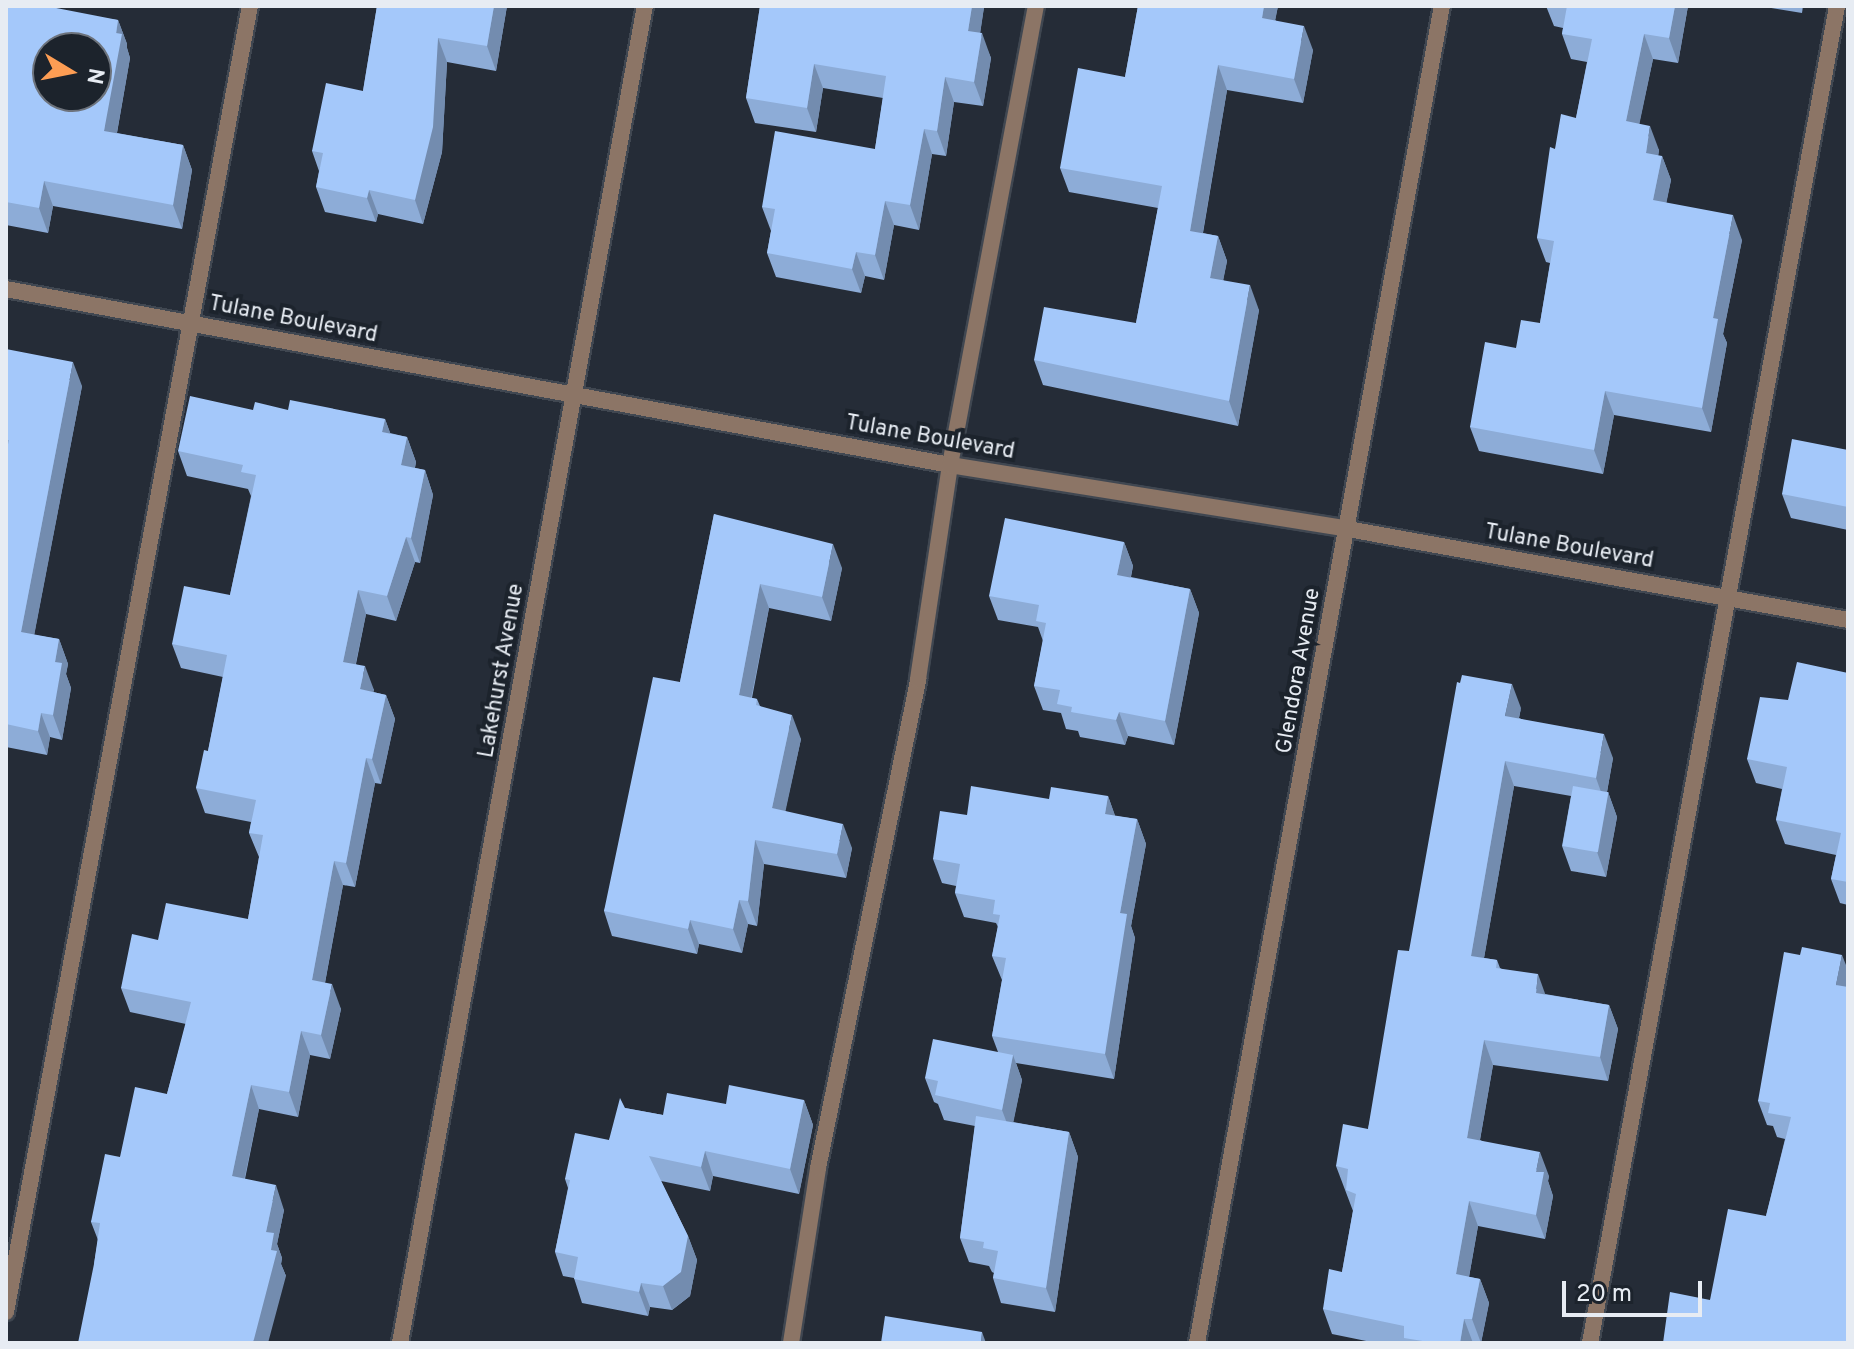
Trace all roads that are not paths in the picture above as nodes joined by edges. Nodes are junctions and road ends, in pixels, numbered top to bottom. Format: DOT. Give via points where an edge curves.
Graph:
graph roads {
  1 [pos="250,6"];
  2 [pos="645,6"];
  3 [pos="1036,6"];
  4 [pos="1442,6"];
  5 [pos="1837,6"];
  6 [pos="6,289"];
  7 [pos="192,323"];
  8 [pos="575,395"];
  9 [pos="950,465"];
  10 [pos="1348,529"];
  11 [pos="1729,598"];
  12 [pos="1848,620"];
  13 [pos="6,1312"];
  14 [pos="400,1343"];
  15 [pos="791,1343"];
  16 [pos="1197,1343"];
  17 [pos="1590,1343"];
  1 -- 7 [label="street"];
  2 -- 8 [label="street, Lakehurst Avenue"];
  3 -- 9 [label="street"];
  4 -- 10 [label="street, Glendora Avenue"];
  5 -- 11 [label="street"];
  6 -- 7 [label="street, Tulane Boulevard"];
  7 -- 8 [label="street, Tulane Boulevard"];
  7 -- 13 [label="street"];
  8 -- 9 [label="street, Tulane Boulevard"];
  8 -- 14 [label="street, Lakehurst Avenue"];
  9 -- 10 [label="street, Tulane Boulevard"];
  9 -- 15 [label="street" via="918,679 818,1168"];
  10 -- 11 [label="street, Tulane Boulevard"];
  10 -- 16 [label="street, Glendora Avenue"];
  11 -- 12 [label="street, Tulane Boulevard"];
  11 -- 17 [label="street"];
}
